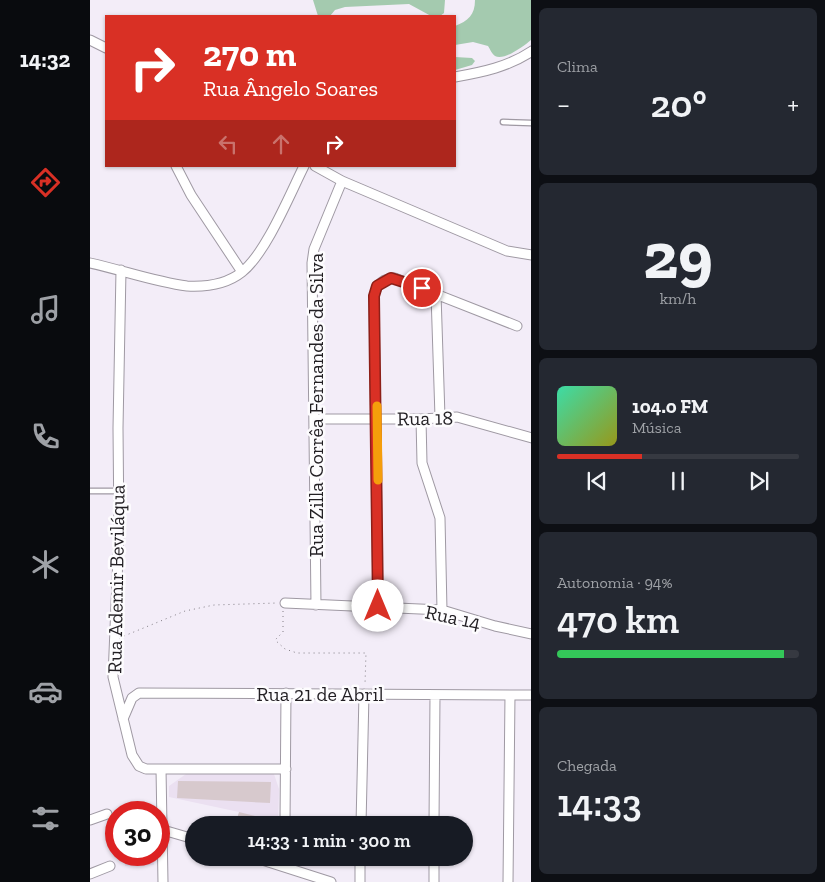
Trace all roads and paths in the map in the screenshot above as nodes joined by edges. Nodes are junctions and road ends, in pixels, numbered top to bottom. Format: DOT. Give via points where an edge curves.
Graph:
graph roads {
  1 [pos="90,40"];
  2 [pos="105,48"];
  3 [pos="531,51"];
  4 [pos="456,77"];
  5 [pos="503,122"];
  6 [pos="531,123"];
  7 [pos="177,167"];
  8 [pos="303,167"];
  9 [pos="317,167"];
  10 [pos="342,181"];
  11 [pos="531,255"];
  12 [pos="90,263"];
  13 [pos="121,270"];
  14 [pos="242,272"];
  15 [pos="436,294"];
  16 [pos="517,326"];
  17 [pos="440,417"];
  18 [pos="315,419"];
  19 [pos="377,419"];
  20 [pos="421,419"];
  21 [pos="531,438"];
  22 [pos="90,491"];
  23 [pos="119,492"];
  24 [pos="316,605"];
  25 [pos="283,606"];
  26 [pos="378,606"];
  27 [pos="442,610"];
  28 [pos="531,634"];
  29 [pos="114,639"];
  30 [pos="286,693"];
  31 [pos="364,694"];
  32 [pos="531,694"];
  33 [pos="435,695"];
  34 [pos="510,695"];
  35 [pos="123,719"];
  36 [pos="286,769"];
  37 [pos="162,770"];
  38 [pos="163,801"];
  39 [pos="105,815"];
  40 [pos="285,816"];
  41 [pos="361,816"];
  42 [pos="434,816"];
  43 [pos="90,820"];
  44 [pos="170,832"];
  45 [pos="185,836"];
  46 [pos="110,866"];
  47 [pos="163,866"];
  48 [pos="293,866"];
  49 [pos="360,866"];
  50 [pos="434,866"];
  51 [pos="90,874"];
  52 [pos="163,882"];
  53 [pos="331,882"];
  54 [pos="360,882"];
  55 [pos="434,882"];
  56 [pos="508,882"];
  1 -- 2 [label="street"];
  3 -- 4 [label="street" via="492,71"];
  5 -- 6 [label="lane"];
  7 -- 14 [label="street" via="191,195"];
  8 -- 14 [label="street" via="255,258"];
  9 -- 10 [label="street"];
  10 -- 11 [label="street" via="507,251"];
  10 -- 18 [label="street, Rua Zilla Corrêa Fernandes da Silva" via="314,249 312,264"];
  12 -- 13 [label="street"];
  13 -- 14 [label="street" via="165,282 198,286 226,281"];
  13 -- 23 [label="street, Rua Ademir Beviláqua"];
  15 -- 16 [label="street"];
  15 -- 17 [label="street"];
  15 -- 19 [label="street" via="395,278 382,281 377,286 374,296"];
  17 -- 20 [label="street, Rua 18"];
  17 -- 21 [label="street, Rua 18" via="472,420"];
  18 -- 19 [label="street, Rua 18"];
  18 -- 24 [label="street, Rua Zilla Corrêa Fernandes da Silva"];
  19 -- 20 [label="street, Rua 18"];
  19 -- 26 [label="street"];
  20 -- 27 [label="street" via="422,463 440,518"];
  22 -- 23 [label="lane"];
  23 -- 29 [label="street, Rua Ademir Beviláqua"];
  24 -- 25 [label="street, Rua 14"];
  24 -- 26 [label="street, Rua 14"];
  25 -- 29 [label="path" via="280,603 248,602 214,605 184,611 144,630"];
  25 -- 31 [label="path" via="283,632 275,640 288,651 366,654"];
  26 -- 27 [label="street, Rua 14"];
  27 -- 28 [label="street, Rua 14"];
  29 -- 35 [label="street, Rua Ademir Beviláqua" via="113,678"];
  30 -- 31 [label="street, Rua 21 de Abril"];
  30 -- 35 [label="street, Rua 21 de Abril" via="139,693 132,698"];
  30 -- 36 [label="street"];
  31 -- 33 [label="street, Rua 21 de Abril"];
  31 -- 41 [label="street"];
  32 -- 34 [label="street, Rua 21 de Abril"];
  33 -- 34 [label="street, Rua 21 de Abril"];
  33 -- 42 [label="street"];
  34 -- 56 [label="street"];
  35 -- 37 [label="street, Rua Ademir Beviláqua" via="134,761 142,768"];
  36 -- 37 [label="street, Rua Ademir Beviláqua"];
  36 -- 40 [label="street"];
  37 -- 38 [label="street"];
  39 -- 43 [label="street"];
  44 -- 45 [label="street"];
  46 -- 51 [label="street"];
  47 -- 52 [label="street"];
  48 -- 53 [label="street"];
  49 -- 54 [label="street"];
  50 -- 55 [label="street"];
}
